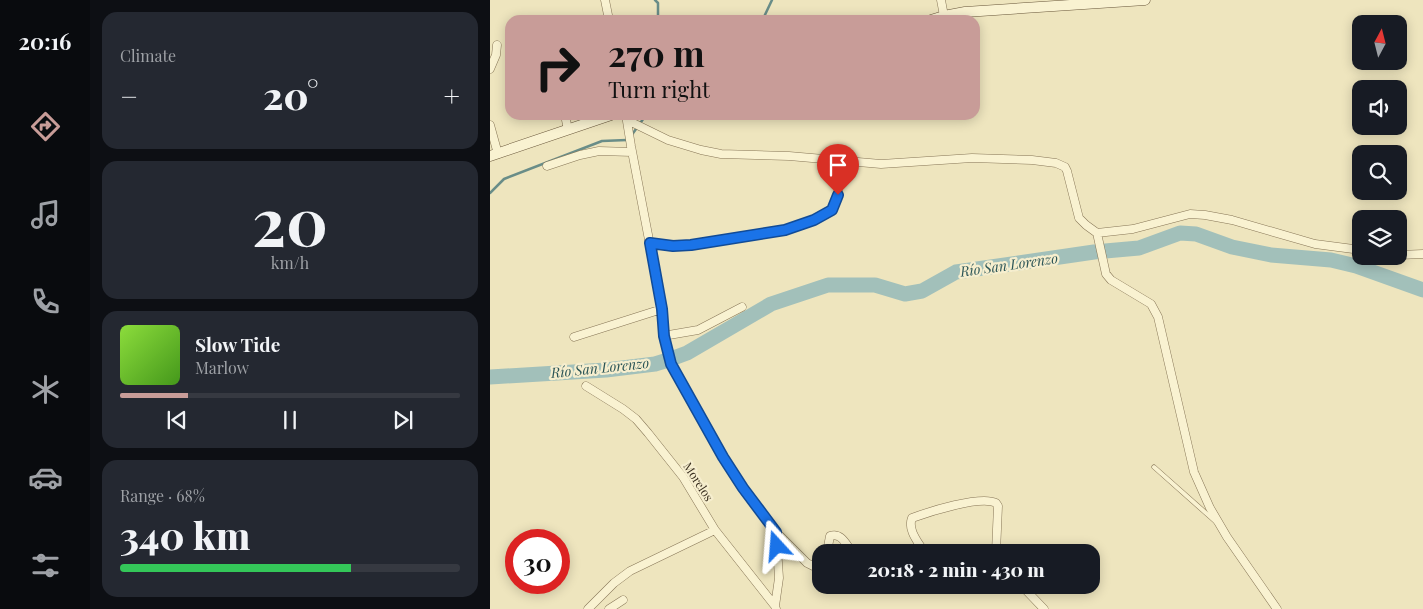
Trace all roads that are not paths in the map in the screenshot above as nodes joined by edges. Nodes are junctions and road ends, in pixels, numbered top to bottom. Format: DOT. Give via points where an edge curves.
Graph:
graph roads {
  1 [pos="605,0"];
  2 [pos="941,0"];
  3 [pos="1145,0"];
  4 [pos="1084,2"];
  5 [pos="608,15"];
  6 [pos="944,15"];
  7 [pos="949,15"];
  8 [pos="497,45"];
  9 [pos="490,69"];
  10 [pos="566,120"];
  11 [pos="597,120"];
  12 [pos="629,120"];
  13 [pos="490,125"];
  14 [pos="568,130"];
  15 [pos="632,149"];
  16 [pos="494,155"];
  17 [pos="840,160"];
  18 [pos="547,166"];
  19 [pos="1097,233"];
  20 [pos="650,243"];
  21 [pos="1352,249"];
  22 [pos="1423,254"];
  23 [pos="1407,255"];
  24 [pos="742,307"];
  25 [pos="662,309"];
  26 [pos="574,337"];
  27 [pos="664,339"];
  28 [pos="586,386"];
  29 [pos="1154,467"];
  30 [pos="1221,527"];
  31 [pos="715,530"];
  32 [pos="776,532"];
  33 [pos="828,544"];
  34 [pos="846,544"];
  35 [pos="920,544"];
  36 [pos="996,544"];
  37 [pos="812,566"];
  38 [pos="1030,594"];
  39 [pos="623,600"];
  40 [pos="775,608"];
  41 [pos="588,609"];
  42 [pos="609,609"];
  43 [pos="1044,609"];
  44 [pos="1277,609"];
  1 -- 5 [label="street"];
  2 -- 6 [label="street"];
  3 -- 4 [label="street"];
  4 -- 7 [label="street"];
  8 -- 9 [label="street"];
  10 -- 14 [label="street"];
  11 -- 14 [label="street"];
  12 -- 15 [label="street"];
  12 -- 17 [label="street" via="668,140 721,154"];
  13 -- 16 [label="street"];
  14 -- 16 [label="street"];
  15 -- 18 [label="street" via="598,151"];
  15 -- 20 [label="street"];
  17 -- 19 [label="street" via="881,164 972,158 1056,163 1065,167 1079,218"];
  17 -- 20 [label="street" via="838,195 832,210 814,220 785,230 691,245"];
  19 -- 21 [label="street" via="1133,229 1190,214 1232,220 1316,244"];
  19 -- 30 [label="street" via="1106,274 1151,304 1158,317 1194,472"];
  20 -- 25 [label="street"];
  22 -- 23 [label="street"];
  24 -- 27 [label="street" via="698,330"];
  25 -- 26 [label="street"];
  25 -- 27 [label="street"];
  27 -- 32 [label="street" via="671,364 723,457"];
  28 -- 31 [label="street, Morelos" via="636,418 683,477"];
  29 -- 30 [label="lane"];
  30 -- 44 [label="street"];
  31 -- 40 [label="street, Morelos"];
  31 -- 41 [label="street" via="630,571"];
  32 -- 37 [label="street"];
  32 -- 40 [label="street" via="779,578"];
  33 -- 34 [label="street" via="834,534"];
  35 -- 36 [label="street" via="910,524 912,518 988,500 998,506"];
  38 -- 43 [label="street"];
  39 -- 42 [label="street"];
}
